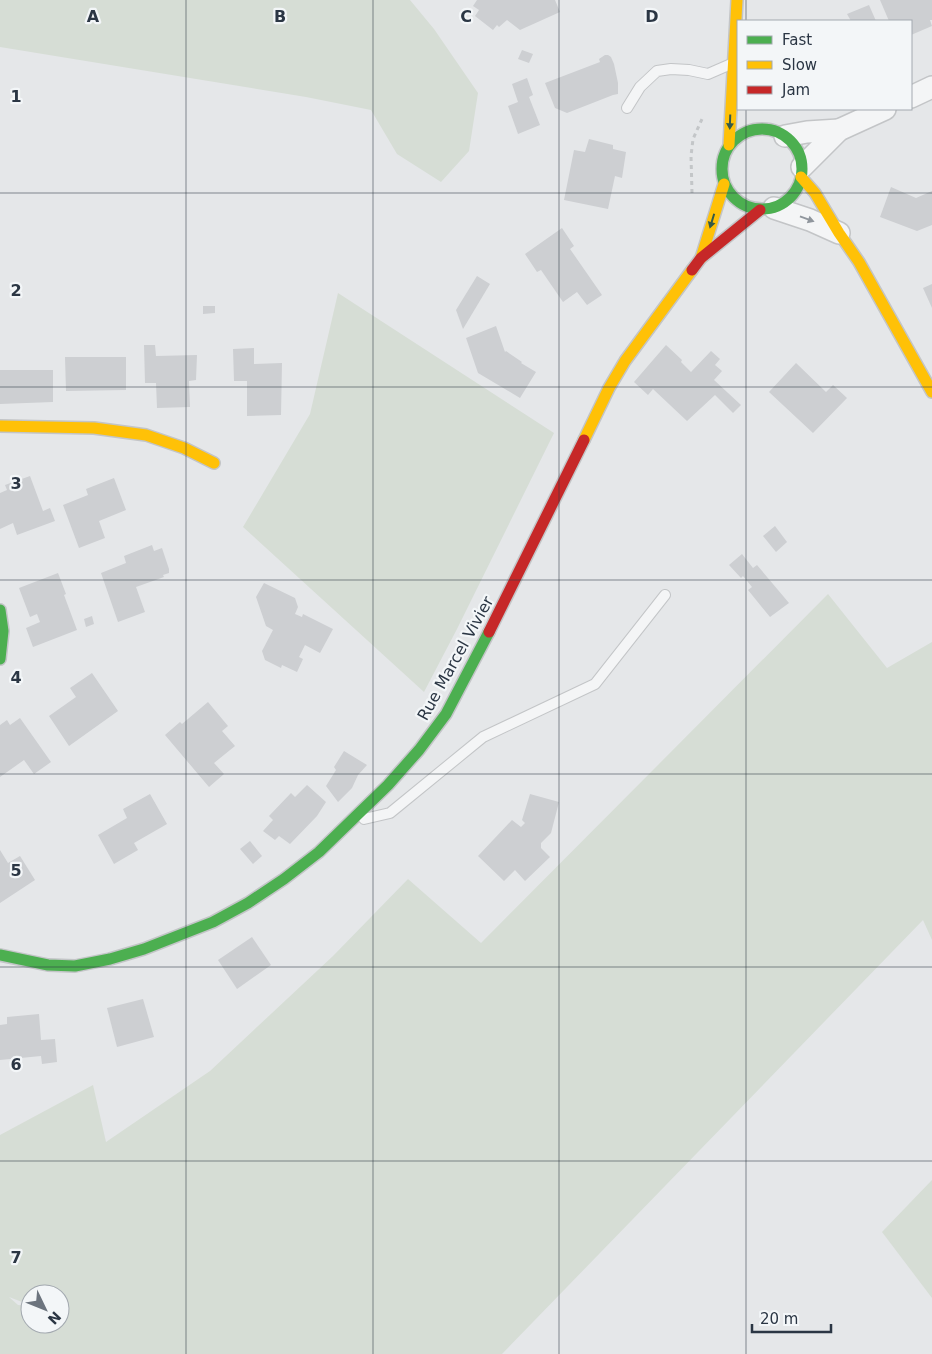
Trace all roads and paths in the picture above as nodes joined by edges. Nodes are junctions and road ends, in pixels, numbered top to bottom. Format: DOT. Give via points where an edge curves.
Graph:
graph roads {
  1 [pos="737,0"];
  2 [pos="736,67"];
  3 [pos="932,87"];
  4 [pos="912,96"];
  5 [pos="627,108"];
  6 [pos="883,110"];
  7 [pos="703,116"];
  8 [pos="763,116"];
  9 [pos="840,130"];
  10 [pos="778,133"];
  11 [pos="729,146"];
  12 [pos="802,172"];
  13 [pos="724,184"];
  14 [pos="692,197"];
  15 [pos="767,209"];
  16 [pos="839,233"];
  17 [pos="701,258"];
  18 [pos="932,392"];
  19 [pos="0,426"];
  20 [pos="214,463"];
  21 [pos="665,595"];
  22 [pos="0,610"];
  23 [pos="0,659"];
  24 [pos="351,822"];
  25 [pos="0,955"];
  1 -- 2 [label="street"];
  2 -- 5 [label="lane" via="708,74 689,70 657,71 640,87"];
  2 -- 11 [label="street, one-way"];
  3 -- 4 [label="street"];
  6 -- 9 [label="street"];
  7 -- 14 [label="path" via="693,139"];
  8 -- 10 [label="street"];
  9 -- 10 [label="street"];
  9 -- 12 [label="street"];
  10 -- 11 [label="street" via="756,129 741,135"];
  10 -- 12 [label="street" via="794,144 800,155"];
  11 -- 13 [label="street" via="722,164"];
  12 -- 15 [label="street" via="796,190 787,201"];
  12 -- 16 [label="street"];
  13 -- 15 [label="street" via="732,197 744,206"];
  13 -- 17 [label="street, Rue Marcel Vivier, one-way"];
  15 -- 16 [label="street, one-way" via="810,220"];
  15 -- 17 [label="street, Rue Marcel Vivier"];
  16 -- 18 [label="street" via="859,262"];
  17 -- 24 [label="street, Rue Marcel Vivier" via="625,361 609,388 446,714 419,750"];
  19 -- 20 [label="street" via="94,428 146,435"];
  21 -- 24 [label="lane" via="595,684 483,737 390,813"];
  22 -- 23 [label="street" via="3,632"];
  24 -- 25 [label="street, Rue Marcel Vivier" via="284,879 248,903 213,922 144,949 74,966 48,965"];
}
